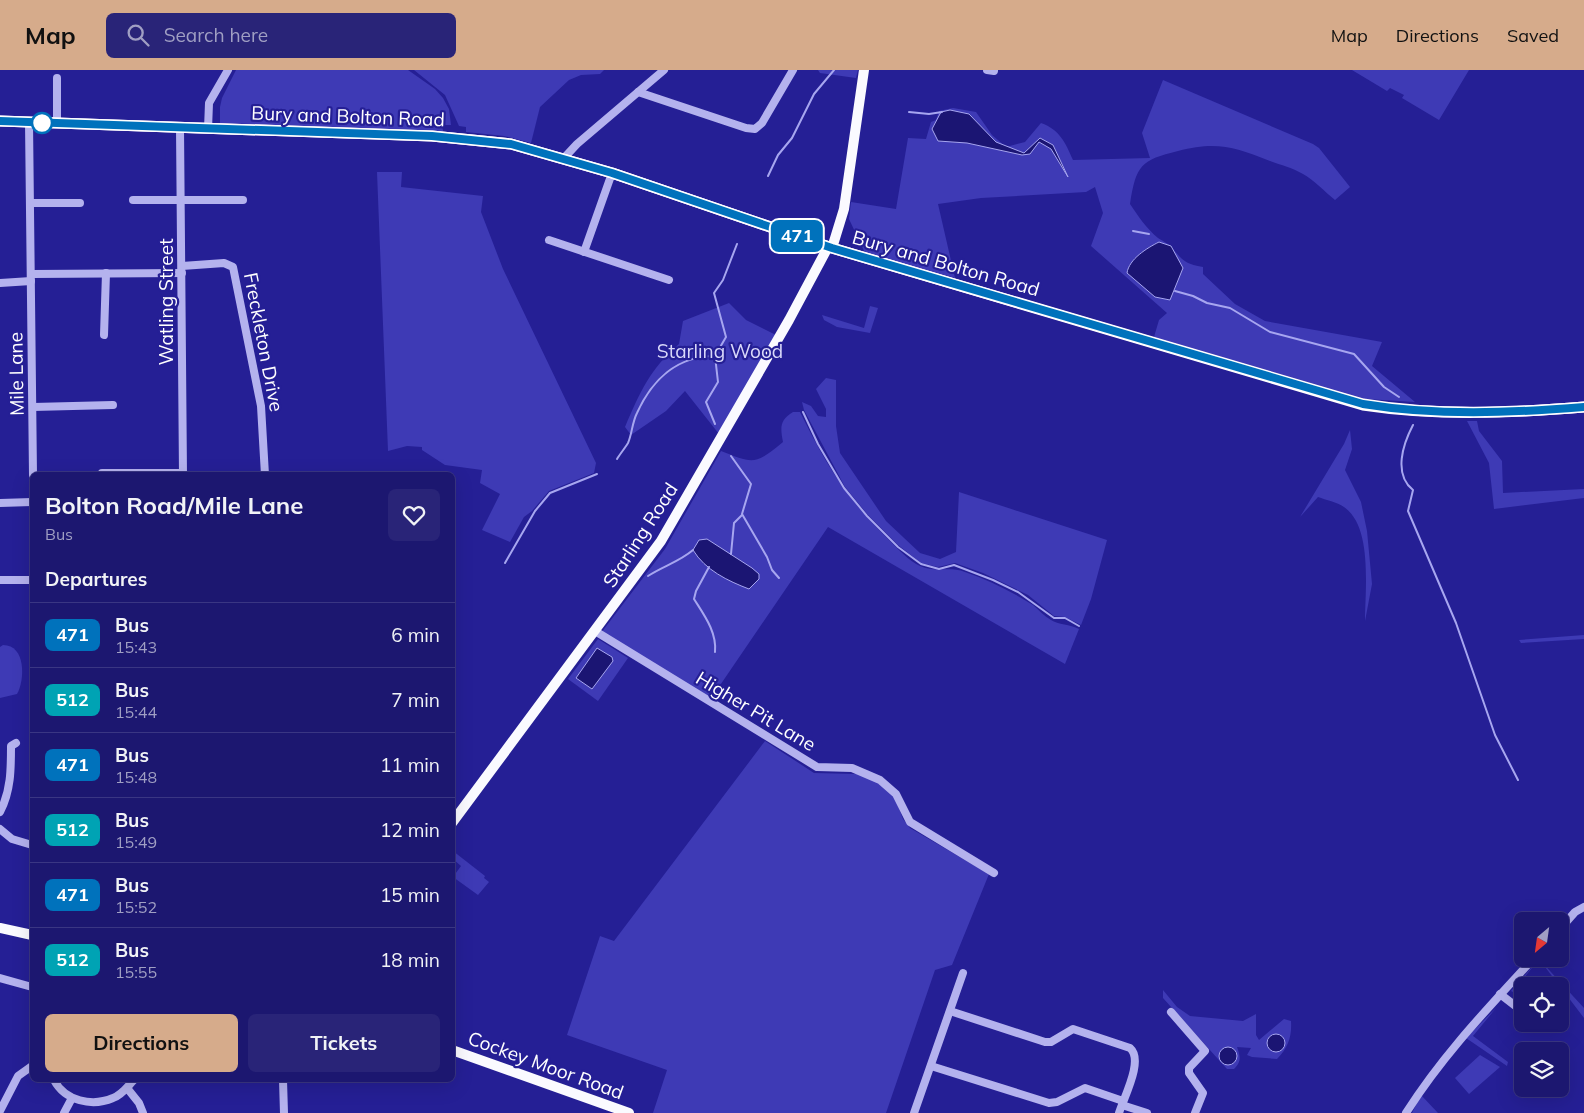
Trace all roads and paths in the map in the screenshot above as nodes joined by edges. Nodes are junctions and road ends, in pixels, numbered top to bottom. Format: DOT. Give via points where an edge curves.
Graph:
graph roads {
  1 [pos="228,70"];
  2 [pos="664,70"];
  3 [pos="793,70"];
  4 [pos="864,70"];
  5 [pos="58,78"];
  6 [pos="638,92"];
  7 [pos="0,121"];
  8 [pos="29,122"];
  9 [pos="57,123"];
  10 [pos="180,128"];
  11 [pos="208,129"];
  12 [pos="564,158"];
  13 [pos="612,173"];
  14 [pos="133,200"];
  15 [pos="182,200"];
  16 [pos="244,200"];
  17 [pos="30,203"];
  18 [pos="80,203"];
  19 [pos="549,240"];
  20 [pos="830,248"];
  21 [pos="584,252"];
  22 [pos="182,269"];
  23 [pos="106,273"];
  24 [pos="32,277"];
  25 [pos="669,280"];
  26 [pos="0,283"];
  27 [pos="104,335"];
  28 [pos="113,405"];
  29 [pos="33,407"];
  30 [pos="1584,407"];
  31 [pos="33,472"];
  32 [pos="183,472"];
  33 [pos="265,472"];
  34 [pos="30,502"];
  35 [pos="0,503"];
  36 [pos="0,580"];
  37 [pos="30,580"];
  38 [pos="595,632"];
  39 [pos="16,743"];
  40 [pos="0,812"];
  41 [pos="455,819"];
  42 [pos="0,829"];
  43 [pos="30,844"];
  44 [pos="994,873"];
  45 [pos="1584,907"];
  46 [pos="1569,919"];
  47 [pos="0,928"];
  48 [pos="30,935"];
  49 [pos="1525,968"];
  50 [pos="963,973"];
  51 [pos="1,981"];
  52 [pos="30,987"];
  53 [pos="1500,994"];
  54 [pos="1514,1005"];
  55 [pos="950,1011"];
  56 [pos="1171,1012"];
  57 [pos="455,1051"];
  58 [pos="931,1066"];
  59 [pos="30,1067"];
  60 [pos="56,1082"];
  61 [pos="132,1082"];
  62 [pos="283,1082"];
  63 [pos="127,1088"];
  64 [pos="72,1098"];
  65 [pos="1121,1106"];
  66 [pos="0,1110"];
  67 [pos="64,1113"];
  68 [pos="143,1113"];
  69 [pos="284,1113"];
  70 [pos="629,1113"];
  71 [pos="914,1113"];
  72 [pos="1147,1113"];
  73 [pos="1195,1113"];
  74 [pos="1406,1113"];
  1 -- 11 [label="street" via="209,103"];
  2 -- 6 [label="street"];
  3 -- 6 [label="street" via="762,123 755,129"];
  4 -- 20 [label="main road, Starling Road" via="844,209"];
  5 -- 9 [label="street"];
  6 -- 12 [label="street"];
  7 -- 8 [label="highway, Bury and Bolton Road"];
  8 -- 9 [label="highway, Bury and Bolton Road"];
  8 -- 17 [label="street, Mile Lane"];
  9 -- 10 [label="highway, Bury and Bolton Road"];
  10 -- 11 [label="highway, Bury and Bolton Road"];
  10 -- 15 [label="street, Watling Street"];
  11 -- 12 [label="highway, Bury and Bolton Road" via="450,137 511,144"];
  12 -- 13 [label="highway, Bury and Bolton Road"];
  13 -- 20 [label="highway, Bury and Bolton Road"];
  13 -- 21 [label="street"];
  14 -- 15 [label="street"];
  15 -- 16 [label="street"];
  15 -- 22 [label="street, Watling Street"];
  17 -- 18 [label="street"];
  17 -- 24 [label="street, Mile Lane"];
  19 -- 21 [label="street"];
  20 -- 30 [label="highway, Bury and Bolton Road" via="1363,404 1400,410 1481,412"];
  20 -- 38 [label="main road, Starling Road" via="661,541"];
  21 -- 25 [label="street"];
  22 -- 23 [label="street"];
  22 -- 32 [label="street, Watling Street"];
  22 -- 33 [label="street, Freckleton Drive" via="224,263 233,266 261,406"];
  23 -- 24 [label="street"];
  23 -- 27 [label="street"];
  24 -- 26 [label="street"];
  24 -- 29 [label="street, Mile Lane"];
  28 -- 29 [label="street"];
  29 -- 31 [label="street, Mile Lane"];
  34 -- 35 [label="street"];
  36 -- 37 [label="street"];
  38 -- 41 [label="main road, Starling Road"];
  38 -- 44 [label="street, Higher Pit Lane" via="817,767 852,768 880,780 896,794 910,822"];
  39 -- 40 [label="street" via="11,746 10,779"];
  42 -- 43 [label="street" via="12,839"];
  45 -- 46 [label="street"];
  47 -- 48 [label="main road"];
  49 -- 53 [label="street"];
  50 -- 55 [label="street"];
  51 -- 52 [label="street"];
  53 -- 54 [label="street"];
  53 -- 74 [label="street" via="1438,1066"];
  55 -- 58 [label="street"];
  55 -- 65 [label="street" via="1045,1042 1051,1042 1073,1029 1130,1048 1136,1062"];
  56 -- 73 [label="street" via="1205,1051 1189,1068 1203,1093"];
  57 -- 70 [label="main road, Cockey Moor Road"];
  58 -- 65 [label="street" via="1049,1103 1086,1088"];
  58 -- 71 [label="street"];
  59 -- 66 [label="street" via="18,1076"];
  60 -- 64 [label="street"];
  61 -- 63 [label="street"];
  62 -- 69 [label="street"];
  63 -- 64 [label="street" via="114,1098 98,1101"];
  63 -- 68 [label="street"];
  64 -- 67 [label="street"];
  65 -- 72 [label="street"];
}
